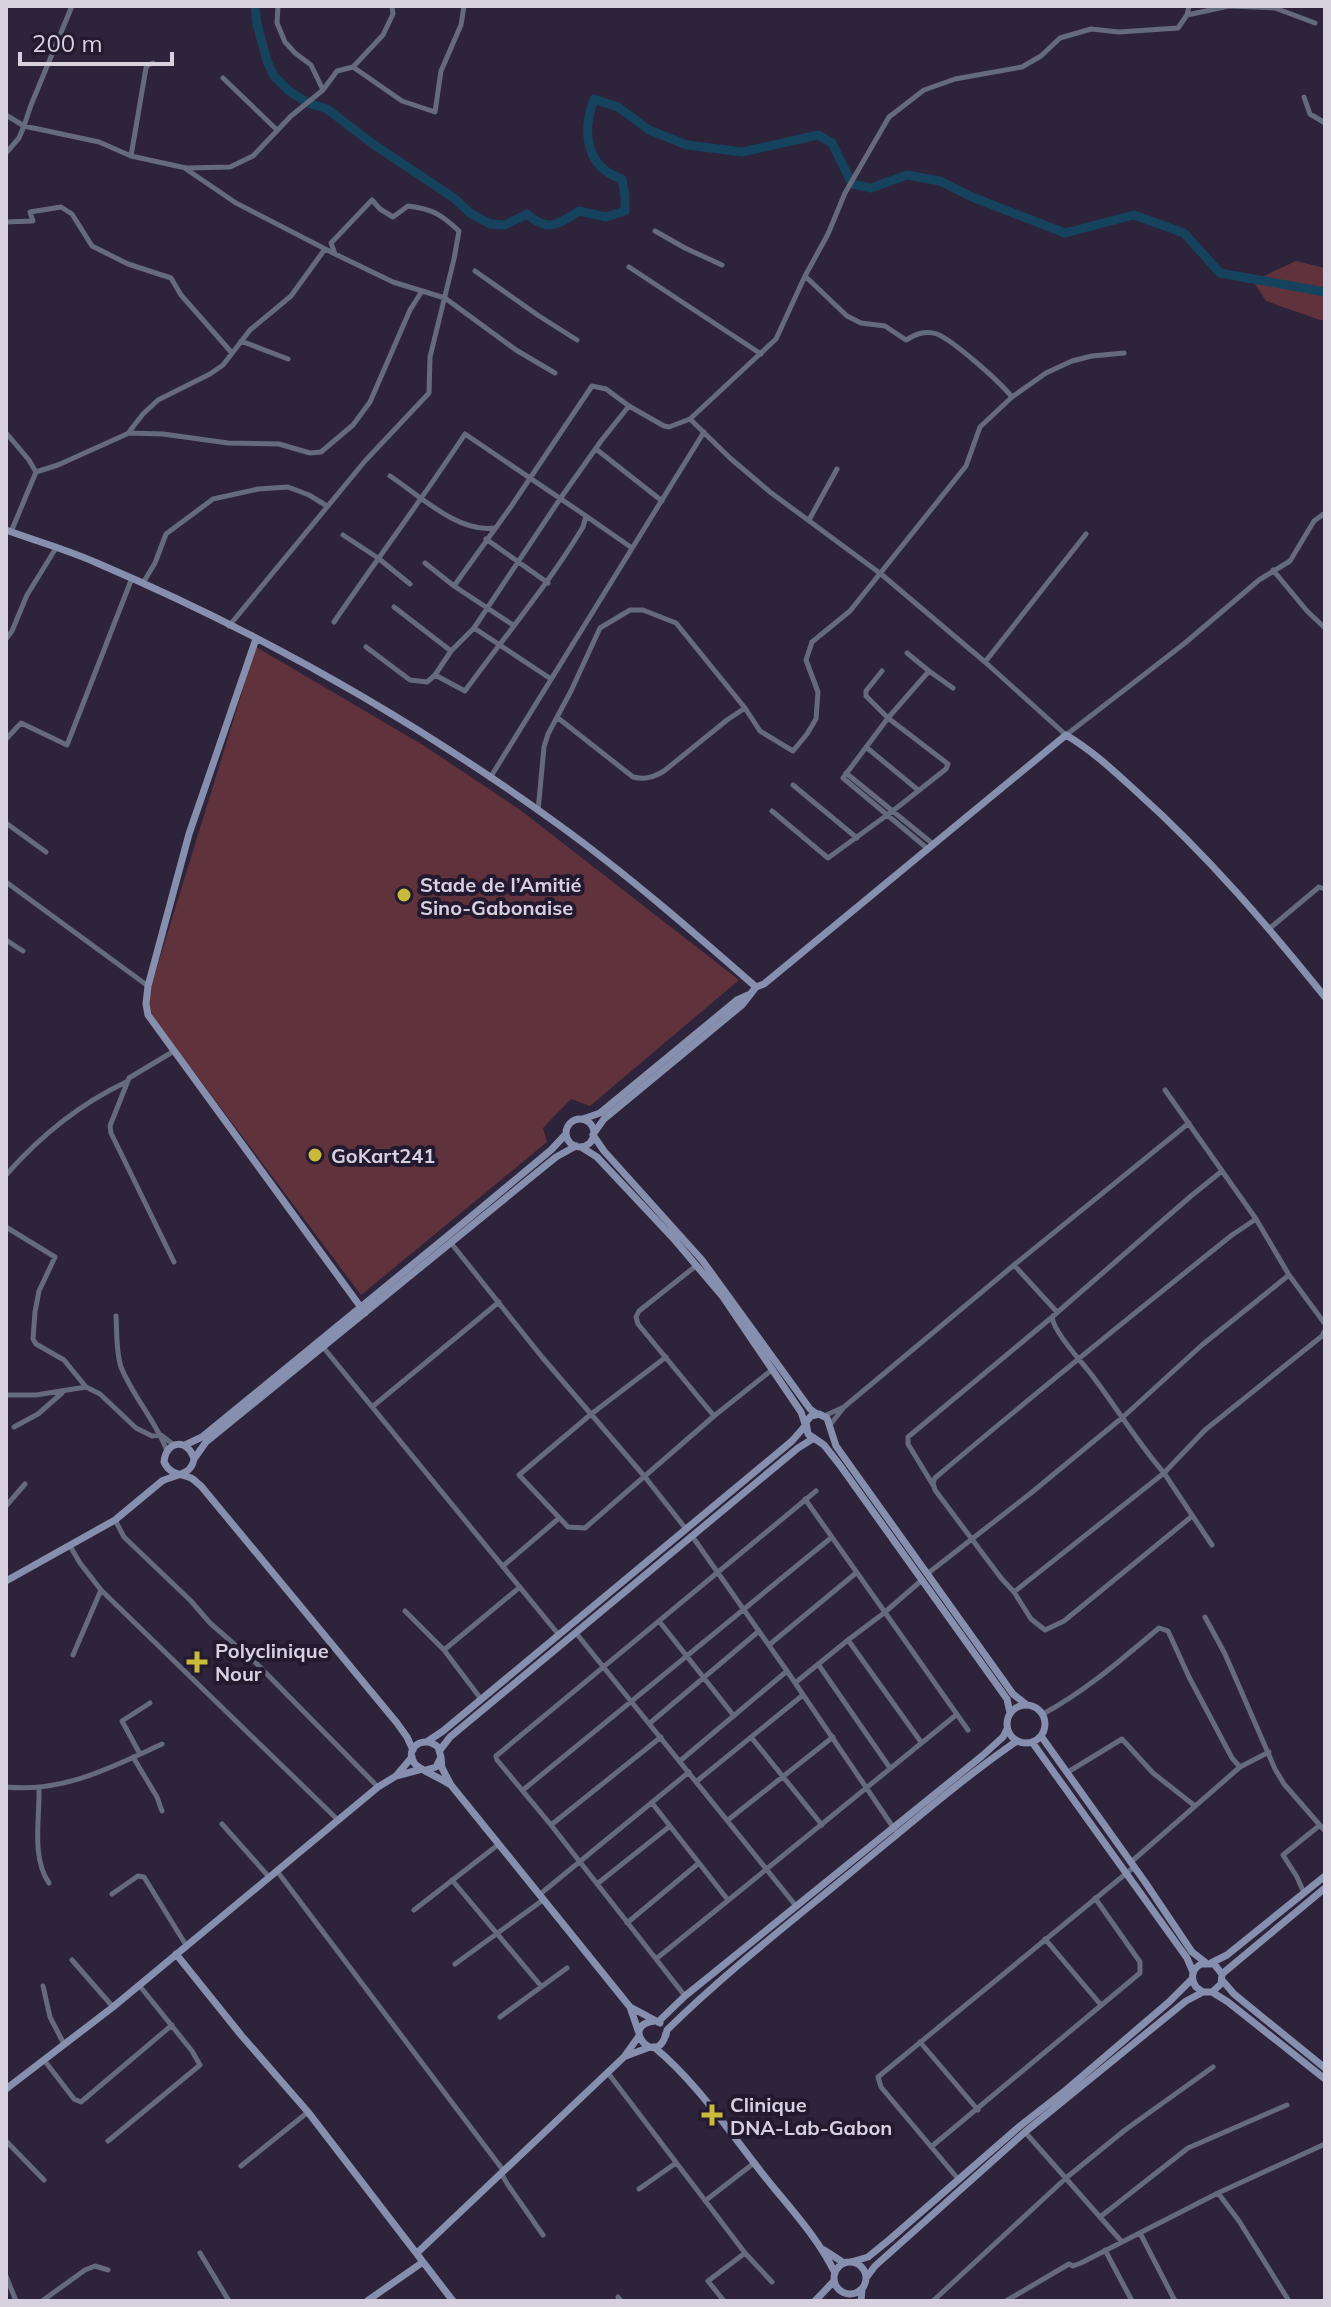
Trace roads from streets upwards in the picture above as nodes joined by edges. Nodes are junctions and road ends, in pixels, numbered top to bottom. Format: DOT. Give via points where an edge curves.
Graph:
graph roads {
  1 [pos="72,6"];
  2 [pos="278,6"];
  3 [pos="392,6"];
  4 [pos="464,6"];
  5 [pos="1189,6"];
  6 [pos="1187,15"];
  7 [pos="1315,23"];
  8 [pos="153,63"];
  9 [pos="353,67"];
  10 [pos="223,78"];
  11 [pos="323,90"];
  12 [pos="1304,97"];
  13 [pos="6,115"];
  14 [pos="1325,123"];
  15 [pos="24,126"];
  16 [pos="277,130"];
  17 [pos="6,153"];
  18 [pos="131,156"];
  19 [pos="186,168"];
  20 [pos="6,222"];
  21 [pos="655,231"];
  22 [pos="325,249"];
  23 [pos="335,254"];
  24 [pos="722,265"];
  25 [pos="629,267"];
  26 [pos="475,271"];
  27 [pos="805,276"];
  28 [pos="422,291"];
  29 [pos="445,298"];
  30 [pos="577,340"];
  31 [pos="241,341"];
  32 [pos="232,353"];
  33 [pos="1124,353"];
  34 [pos="761,354"];
  35 [pos="288,359"];
  36 [pos="555,373"];
  37 [pos="1012,397"];
  38 [pos="629,406"];
  39 [pos="690,419"];
  40 [pos="704,432"];
  41 [pos="129,433"];
  42 [pos="7,434"];
  43 [pos="596,449"];
  44 [pos="837,469"];
  45 [pos="36,472"];
  46 [pos="390,476"];
  47 [pos="530,478"];
  48 [pos="423,498"];
  49 [pos="560,499"];
  50 [pos="662,501"];
  51 [pos="327,506"];
  52 [pos="1325,513"];
  53 [pos="586,516"];
  54 [pos="809,520"];
  55 [pos="494,528"];
  56 [pos="9,531"];
  57 [pos="1086,534"];
  58 [pos="343,535"];
  59 [pos="486,539"];
  60 [pos="56,548"];
  61 [pos="632,548"];
  62 [pos="378,558"];
  63 [pos="518,562"];
  64 [pos="425,563"];
  65 [pos="1273,570"];
  66 [pos="881,574"];
  67 [pos="132,578"];
  68 [pos="143,583"];
  69 [pos="548,583"];
  70 [pos="410,584"];
  71 [pos="454,586"];
  72 [pos="394,607"];
  73 [pos="488,608"];
  74 [pos="334,622"];
  75 [pos="513,625"];
  76 [pos="229,626"];
  77 [pos="474,628"];
  78 [pos="1325,628"];
  79 [pos="6,639"];
  80 [pos="256,639"];
  81 [pos="498,646"];
  82 [pos="366,647"];
  83 [pos="451,651"];
  84 [pos="907,653"];
  85 [pos="985,662"];
  86 [pos="882,671"];
  87 [pos="929,671"];
  88 [pos="435,675"];
  89 [pos="551,679"];
  90 [pos="953,688"];
  91 [pos="745,708"];
  92 [pos="558,718"];
  93 [pos="888,718"];
  94 [pos="1066,735"];
  95 [pos="6,739"];
  96 [pos="866,747"];
  97 [pos="846,773"];
  98 [pos="490,778"];
  99 [pos="793,785"];
  100 [pos="918,790"];
  101 [pos="894,810"];
  102 [pos="538,811"];
  103 [pos="772,811"];
  104 [pos="888,815"];
  105 [pos="6,823"];
  106 [pos="857,838"];
  107 [pos="930,846"];
  108 [pos="46,852"];
  109 [pos="6,882"];
  110 [pos="1325,889"];
  111 [pos="1270,928"];
  112 [pos="6,940"];
  113 [pos="23,951"];
  114 [pos="148,986"];
  115 [pos="753,990"];
  116 [pos="1325,997"];
  117 [pos="174,1051"];
  118 [pos="127,1082"];
  119 [pos="1165,1090"];
  120 [pos="583,1119"];
  121 [pos="1189,1123"];
  122 [pos="566,1134"];
  123 [pos="594,1134"];
  124 [pos="578,1146"];
  125 [pos="1222,1171"];
  126 [pos="6,1175"];
  127 [pos="1256,1219"];
  128 [pos="6,1227"];
  129 [pos="450,1242"];
  130 [pos="174,1262"];
  131 [pos="697,1265"];
  132 [pos="1014,1265"];
  133 [pos="1289,1275"];
  134 [pos="499,1302"];
  135 [pos="363,1310"];
  136 [pos="1054,1315"];
  137 [pos="116,1316"];
  138 [pos="1325,1324"];
  139 [pos="1325,1330"];
  140 [pos="323,1347"];
  141 [pos="666,1357"];
  142 [pos="1080,1358"];
  143 [pos="773,1369"];
  144 [pos="86,1387"];
  145 [pos="63,1392"];
  146 [pos="6,1395"];
  147 [pos="372,1407"];
  148 [pos="844,1407"];
  149 [pos="590,1415"];
  150 [pos="820,1415"];
  151 [pos="714,1416"];
  152 [pos="1123,1417"];
  153 [pos="805,1425"];
  154 [pos="14,1427"];
  155 [pos="830,1428"];
  156 [pos="161,1435"];
  157 [pos="815,1438"];
  158 [pos="185,1445"];
  159 [pos="171,1448"];
  160 [pos="194,1461"];
  161 [pos="165,1464"];
  162 [pos="1164,1473"];
  163 [pos="179,1475"];
  164 [pos="645,1477"];
  165 [pos="25,1484"];
  166 [pos="201,1486"];
  167 [pos="935,1490"];
  168 [pos="816,1491"];
  169 [pos="150,1492"];
  170 [pos="805,1499"];
  171 [pos="6,1506"];
  172 [pos="1192,1517"];
  173 [pos="558,1519"];
  174 [pos="115,1520"];
  175 [pos="689,1533"];
  176 [pos="832,1537"];
  177 [pos="973,1539"];
  178 [pos="1212,1545"];
  179 [pos="70,1546"];
  180 [pos="503,1566"];
  181 [pos="717,1573"];
  182 [pos="856,1573"];
  183 [pos="925,1577"];
  184 [pos="6,1581"];
  185 [pos="520,1587"];
  186 [pos="101,1590"];
  187 [pos="1014,1592"];
  188 [pos="743,1609"];
  189 [pos="405,1611"];
  190 [pos="884,1613"];
  191 [pos="1205,1617"];
  192 [pos="659,1621"];
  193 [pos="759,1631"];
  194 [pos="576,1633"];
  195 [pos="559,1635"];
  196 [pos="848,1640"];
  197 [pos="769,1645"];
  198 [pos="444,1650"];
  199 [pos="73,1655"];
  200 [pos="686,1656"];
  201 [pos="818,1664"];
  202 [pos="604,1667"];
  203 [pos="787,1671"];
  204 [pos="704,1677"];
  205 [pos="795,1683"];
  206 [pos="803,1695"];
  207 [pos="481,1699"];
  208 [pos="633,1702"];
  209 [pos="150,1703"];
  210 [pos="1027,1705"];
  211 [pos="1010,1713"];
  212 [pos="1043,1714"];
  213 [pos="956,1715"];
  214 [pos="734,1716"];
  215 [pos="397,1723"];
  216 [pos="650,1723"];
  217 [pos="1007,1729"];
  218 [pos="968,1730"];
  219 [pos="1041,1736"];
  220 [pos="661,1737"];
  221 [pos="751,1737"];
  222 [pos="833,1737"];
  223 [pos="427,1741"];
  224 [pos="1017,1741"];
  225 [pos="921,1742"];
  226 [pos="1032,1742"];
  227 [pos="162,1744"];
  228 [pos="1269,1752"];
  229 [pos="413,1754"];
  230 [pos="441,1754"];
  231 [pos="136,1756"];
  232 [pos="680,1761"];
  233 [pos="1240,1767"];
  234 [pos="890,1768"];
  235 [pos="424,1770"];
  236 [pos="689,1772"];
  237 [pos="1068,1772"];
  238 [pos="396,1776"];
  239 [pos="783,1777"];
  240 [pos="697,1781"];
  241 [pos="451,1785"];
  242 [pos="6,1787"];
  243 [pos="378,1787"];
  244 [pos="867,1787"];
  245 [pos="39,1788"];
  246 [pos="523,1790"];
  247 [pos="652,1803"];
  248 [pos="1195,1806"];
  249 [pos="162,1811"];
  250 [pos="338,1820"];
  251 [pos="728,1820"];
  252 [pos="222,1824"];
  253 [pos="551,1825"];
  254 [pos="822,1825"];
  255 [pos="1320,1825"];
  256 [pos="670,1826"];
  257 [pos="895,1831"];
  258 [pos="1325,1831"];
  259 [pos="499,1844"];
  260 [pos="579,1861"];
  261 [pos="699,1863"];
  262 [pos="1133,1865"];
  263 [pos="767,1869"];
  264 [pos="277,1871"];
  265 [pos="1126,1873"];
  266 [pos="1325,1876"];
  267 [pos="269,1877"];
  268 [pos="452,1880"];
  269 [pos="49,1883"];
  270 [pos="597,1884"];
  271 [pos="1325,1888"];
  272 [pos="1304,1893"];
  273 [pos="112,1894"];
  274 [pos="541,1897"];
  275 [pos="1095,1898"];
  276 [pos="728,1900"];
  277 [pos="796,1906"];
  278 [pos="414,1910"];
  279 [pos="627,1923"];
  280 [pos="497,1934"];
  281 [pos="1045,1939"];
  282 [pos="186,1945"];
  283 [pos="176,1954"];
  284 [pos="656,1959"];
  285 [pos="72,1960"];
  286 [pos="1208,1963"];
  287 [pos="455,1964"];
  288 [pos="567,1968"];
  289 [pos="1193,1976"];
  290 [pos="1222,1977"];
  291 [pos="139,1984"];
  292 [pos="43,1986"];
  293 [pos="541,1986"];
  294 [pos="1207,1992"];
  295 [pos="685,1996"];
  296 [pos="1101,2005"];
  297 [pos="113,2007"];
  298 [pos="630,2007"];
  299 [pos="500,2017"];
  300 [pos="656,2022"];
  301 [pos="172,2025"];
  302 [pos="639,2034"];
  303 [pos="665,2036"];
  304 [pos="920,2042"];
  305 [pos="64,2044"];
  306 [pos="652,2047"];
  307 [pos="624,2057"];
  308 [pos="44,2060"];
  309 [pos="674,2063"];
  310 [pos="1213,2067"];
  311 [pos="1325,2068"];
  312 [pos="607,2071"];
  313 [pos="1325,2079"];
  314 [pos="6,2089"];
  315 [pos="1287,2105"];
  316 [pos="978,2110"];
  317 [pos="308,2112"];
  318 [pos="1025,2132"];
  319 [pos="6,2141"];
  320 [pos="108,2141"];
  321 [pos="1325,2144"];
  322 [pos="931,2147"];
  323 [pos="676,2163"];
  324 [pos="754,2163"];
  325 [pos="241,2166"];
  326 [pos="502,2171"];
  327 [pos="1066,2178"];
  328 [pos="44,2180"];
  329 [pos="959,2180"];
  330 [pos="639,2189"];
  331 [pos="1218,2193"];
  332 [pos="705,2201"];
  333 [pos="1100,2217"];
  334 [pos="1140,2233"];
  335 [pos="543,2235"];
  336 [pos="1122,2242"];
  337 [pos="823,2248"];
  338 [pos="1105,2250"];
  339 [pos="200,2253"];
  340 [pos="417,2253"];
  341 [pos="745,2253"];
  342 [pos="423,2262"];
  343 [pos="848,2263"];
  344 [pos="108,2270"];
  345 [pos="6,2276"];
  346 [pos="834,2277"];
  347 [pos="866,2278"];
  348 [pos="772,2282"];
  349 [pos="862,2289"];
  350 [pos="845,2293"];
  351 [pos="16,2301"];
  352 [pos="42,2301"];
  353 [pos="229,2301"];
  354 [pos="367,2301"];
  355 [pos="453,2301"];
  356 [pos="724,2301"];
  357 [pos="815,2301"];
  358 [pos="835,2301"];
  359 [pos="861,2301"];
  360 [pos="933,2301"];
  361 [pos="1006,2301"];
  362 [pos="1132,2301"];
  363 [pos="1175,2301"];
  364 [pos="1289,2301"];
  1 -- 15 [label="street"];
  2 -- 11 [label="street" via="277,23 285,42 311,65"];
  3 -- 9 [label="street" via="383,35"];
  4 -- 9 [label="street" via="441,71 435,112 402,101"];
  5 -- 6 [label="street"];
  6 -- 7 [label="street" via="1229,6 1275,8"];
  6 -- 27 [label="street" via="1178,28 1091,29 1060,38 1022,67 924,90 889,117"];
  8 -- 18 [label="street" via="146,68"];
  9 -- 11 [label="street" via="337,71"];
  10 -- 16 [label="street"];
  11 -- 16 [label="street"];
  12 -- 14 [label="street" via="1310,114"];
  13 -- 15 [label="street"];
  15 -- 17 [label="street"];
  15 -- 18 [label="street" via="99,142"];
  16 -- 19 [label="street" via="253,156 235,165"];
  18 -- 19 [label="street"];
  19 -- 22 [label="street" via="236,203"];
  20 -- 32 [label="street" via="33,221 30,212 61,207 72,214 92,246 171,278"];
  21 -- 24 [label="street"];
  22 -- 23 [label="street"];
  22 -- 31 [label="street" via="291,296"];
  23 -- 28 [label="street"];
  23 -- 29 [label="street" via="331,243 372,200 393,217 408,206 429,209 459,231"];
  25 -- 34 [label="street"];
  26 -- 30 [label="street"];
  27 -- 34 [label="street" via="776,339"];
  27 -- 37 [label="street" via="861,323 885,326 906,340 917,333 936,334"];
  28 -- 29 [label="street"];
  28 -- 41 [label="street" via="370,402 321,452"];
  29 -- 36 [label="street"];
  29 -- 51 [label="street" via="430,357 429,393"];
  31 -- 32 [label="street"];
  31 -- 35 [label="street"];
  32 -- 41 [label="street" via="217,371 158,400"];
  33 -- 37 [label="street" via="1072,361"];
  34 -- 39 [label="street"];
  37 -- 66 [label="street" via="980,427 966,466"];
  38 -- 39 [label="street" via="664,426"];
  38 -- 43 [label="street"];
  38 -- 47 [label="street" via="606,389 592,386"];
  39 -- 40 [label="street"];
  40 -- 50 [label="street"];
  40 -- 54 [label="street"];
  41 -- 45 [label="street"];
  42 -- 45 [label="street"];
  43 -- 49 [label="street"];
  43 -- 50 [label="street"];
  44 -- 54 [label="street"];
  45 -- 56 [label="street"];
  46 -- 48 [label="street"];
  47 -- 48 [label="street" via="465,434"];
  47 -- 49 [label="street"];
  47 -- 55 [label="street"];
  48 -- 55 [label="street" via="455,520"];
  48 -- 62 [label="street"];
  49 -- 53 [label="street"];
  49 -- 63 [label="street"];
  50 -- 61 [label="street"];
  51 -- 68 [label="street" via="288,487 213,499 166,534"];
  51 -- 76 [label="street"];
  52 -- 65 [label="street" via="1314,521 1290,561"];
  53 -- 61 [label="street"];
  53 -- 69 [label="street"];
  54 -- 66 [label="street"];
  55 -- 59 [label="street"];
  56 -- 60 [label="street"];
  57 -- 85 [label="street"];
  58 -- 62 [label="street"];
  59 -- 63 [label="street"];
  59 -- 71 [label="street"];
  60 -- 67 [label="street"];
  60 -- 79 [label="street"];
  61 -- 89 [label="street"];
  62 -- 70 [label="street"];
  62 -- 74 [label="street"];
  63 -- 69 [label="street"];
  63 -- 73 [label="street"];
  64 -- 71 [label="street"];
  65 -- 78 [label="street"];
  65 -- 94 [label="street"];
  66 -- 85 [label="street"];
  66 -- 91 [label="street" via="850,611 812,642 806,660 818,692 816,719 793,751 760,731"];
  67 -- 68 [label="street"];
  67 -- 95 [label="street" via="67,745 21,723"];
  68 -- 76 [label="street"];
  69 -- 75 [label="street"];
  71 -- 73 [label="street"];
  72 -- 83 [label="street"];
  73 -- 75 [label="street"];
  73 -- 77 [label="street"];
  75 -- 81 [label="street"];
  76 -- 80 [label="street"];
  77 -- 81 [label="street"];
  77 -- 83 [label="street"];
  80 -- 98 [label="street"];
  80 -- 114 [label="street" via="189,834"];
  81 -- 88 [label="street" via="465,691"];
  81 -- 89 [label="street"];
  82 -- 88 [label="street" via="410,680 427,682"];
  83 -- 88 [label="street"];
  84 -- 87 [label="street"];
  85 -- 94 [label="street"];
  86 -- 93 [label="street" via="866,696"];
  87 -- 90 [label="street"];
  87 -- 93 [label="street"];
  89 -- 98 [label="street"];
  91 -- 92 [label="street" via="664,771 641,779"];
  91 -- 92 [label="street" via="676,623 630,610 597,633"];
  92 -- 102 [label="street" via="544,747"];
  93 -- 96 [label="street"];
  93 -- 100 [label="street" via="948,764"];
  94 -- 107 [label="street"];
  94 -- 111 [label="street" via="1178,830"];
  96 -- 97 [label="street"];
  96 -- 100 [label="street"];
  97 -- 101 [label="street"];
  97 -- 104 [label="street" via="843,778"];
  98 -- 102 [label="street"];
  99 -- 106 [label="street"];
  100 -- 101 [label="street"];
  101 -- 104 [label="street"];
  101 -- 107 [label="street"];
  102 -- 115 [label="street" via="643,891"];
  103 -- 106 [label="street" via="828,858"];
  104 -- 106 [label="street"];
  104 -- 107 [label="street"];
  105 -- 108 [label="street"];
  107 -- 115 [label="street"];
  109 -- 114 [label="street"];
  110 -- 111 [label="street" via="1319,887"];
  111 -- 116 [label="street"];
  112 -- 113 [label="street"];
  114 -- 117 [label="street" via="148,1015"];
  115 -- 120 [label="street" via="600,1113"];
  115 -- 123 [label="street" via="742,1005 604,1119"];
  117 -- 118 [label="street"];
  117 -- 135 [label="street"];
  118 -- 126 [label="street" via="61,1122"];
  118 -- 130 [label="street" via="111,1133"];
  119 -- 121 [label="street"];
  120 -- 122 [label="street" via="571,1122"];
  120 -- 123 [label="street"];
  121 -- 125 [label="street"];
  121 -- 132 [label="street"];
  122 -- 124 [label="street"];
  122 -- 135 [label="street"];
  123 -- 124 [label="street" via="588,1144"];
  123 -- 150 [label="street" via="702,1260 810,1409"];
  124 -- 129 [label="street" via="556,1157"];
  124 -- 131 [label="street" via="597,1157"];
  125 -- 127 [label="street"];
  125 -- 136 [label="street"];
  127 -- 133 [label="street"];
  127 -- 142 [label="street"];
  128 -- 144 [label="street" via="55,1257 39,1291 33,1339 64,1360"];
  129 -- 134 [label="street"];
  129 -- 135 [label="street"];
  131 -- 141 [label="street" via="636,1317"];
  131 -- 143 [label="street"];
  132 -- 136 [label="street"];
  132 -- 148 [label="street"];
  133 -- 138 [label="street"];
  133 -- 152 [label="street"];
  134 -- 147 [label="street"];
  134 -- 149 [label="street"];
  135 -- 140 [label="street"];
  135 -- 158 [label="street"];
  136 -- 142 [label="street" via="1053,1325"];
  136 -- 167 [label="street" via="908,1437"];
  137 -- 156 [label="street" via="120,1363"];
  139 -- 162 [label="street" via="1205,1430"];
  140 -- 147 [label="street"];
  140 -- 160 [label="street" via="206,1442"];
  141 -- 149 [label="street"];
  141 -- 151 [label="street"];
  142 -- 152 [label="street"];
  142 -- 167 [label="street" via="935,1478"];
  143 -- 151 [label="street"];
  143 -- 153 [label="street"];
  144 -- 145 [label="street"];
  144 -- 156 [label="street" via="136,1428"];
  145 -- 146 [label="street"];
  145 -- 154 [label="street"];
  147 -- 180 [label="street"];
  148 -- 150 [label="street"];
  148 -- 155 [label="street"];
  149 -- 164 [label="street"];
  149 -- 173 [label="street" via="519,1475"];
  150 -- 153 [label="street" via="808,1418"];
  150 -- 155 [label="street"];
  151 -- 164 [label="street"];
  152 -- 162 [label="street"];
  152 -- 177 [label="street"];
  153 -- 157 [label="street"];
  153 -- 175 [label="street"];
  155 -- 157 [label="street"];
  155 -- 183 [label="street" via="836,1446"];
  156 -- 159 [label="street"];
  157 -- 175 [label="street"];
  157 -- 183 [label="street"];
  158 -- 159 [label="street"];
  158 -- 160 [label="street"];
  159 -- 161 [label="street"];
  160 -- 163 [label="street"];
  160 -- 166 [label="street"];
  161 -- 163 [label="street"];
  161 -- 169 [label="street"];
  162 -- 172 [label="street"];
  162 -- 187 [label="street"];
  163 -- 166 [label="street"];
  163 -- 169 [label="street"];
  164 -- 173 [label="street" via="585,1528 568,1527"];
  164 -- 175 [label="street"];
  165 -- 171 [label="street"];
  166 -- 215 [label="street"];
  167 -- 177 [label="street"];
  168 -- 170 [label="street"];
  169 -- 174 [label="street"];
  170 -- 176 [label="street"];
  170 -- 181 [label="street"];
  172 -- 178 [label="street"];
  172 -- 187 [label="street" via="1064,1621 1045,1630"];
  173 -- 180 [label="street"];
  174 -- 179 [label="street"];
  174 -- 243 [label="street" via="124,1537"];
  175 -- 181 [label="street"];
  175 -- 194 [label="street"];
  175 -- 195 [label="street"];
  176 -- 182 [label="street"];
  176 -- 188 [label="street"];
  177 -- 183 [label="street"];
  177 -- 187 [label="street"];
  179 -- 184 [label="street"];
  179 -- 186 [label="street"];
  180 -- 185 [label="street"];
  181 -- 188 [label="street"];
  181 -- 192 [label="street"];
  182 -- 190 [label="street"];
  182 -- 197 [label="street"];
  183 -- 190 [label="street"];
  183 -- 210 [label="street" via="1013,1694"];
  183 -- 211 [label="street" via="1007,1699"];
  185 -- 195 [label="street"];
  185 -- 198 [label="street"];
  186 -- 199 [label="street"];
  186 -- 250 [label="street"];
  188 -- 193 [label="street"];
  188 -- 200 [label="street"];
  189 -- 198 [label="street"];
  190 -- 196 [label="street"];
  190 -- 213 [label="street"];
  191 -- 228 [label="street"];
  192 -- 200 [label="street"];
  192 -- 202 [label="street"];
  193 -- 197 [label="street"];
  193 -- 204 [label="street"];
  194 -- 202 [label="street"];
  194 -- 230 [label="street" via="450,1737"];
  195 -- 207 [label="street"];
  196 -- 201 [label="street"];
  196 -- 225 [label="street"];
  197 -- 203 [label="street"];
  198 -- 207 [label="street"];
  200 -- 204 [label="street"];
  200 -- 208 [label="street"];
  201 -- 205 [label="street"];
  201 -- 234 [label="street"];
  202 -- 208 [label="street"];
  202 -- 246 [label="street" via="496,1756"];
  203 -- 205 [label="street"];
  203 -- 214 [label="street"];
  204 -- 214 [label="street"];
  204 -- 216 [label="street"];
  205 -- 206 [label="street"];
  206 -- 221 [label="street"];
  206 -- 222 [label="street"];
  207 -- 223 [label="street"];
  208 -- 216 [label="street"];
  208 -- 246 [label="street"];
  209 -- 231 [label="street" via="122,1721"];
  210 -- 211 [label="street"];
  210 -- 212 [label="street"];
  211 -- 217 [label="street"];
  212 -- 219 [label="street"];
  212 -- 233 [label="street" via="1095,1681 1159,1628 1168,1631"];
  213 -- 218 [label="street"];
  213 -- 225 [label="street"];
  214 -- 232 [label="street"];
  215 -- 223 [label="street"];
  215 -- 229 [label="street"];
  216 -- 220 [label="street"];
  217 -- 224 [label="street"];
  217 -- 257 [label="street"];
  219 -- 226 [label="street"];
  219 -- 237 [label="street"];
  220 -- 232 [label="street"];
  220 -- 253 [label="street"];
  221 -- 239 [label="street"];
  221 -- 240 [label="street"];
  222 -- 239 [label="street"];
  222 -- 244 [label="street"];
  223 -- 229 [label="street"];
  223 -- 230 [label="street"];
  224 -- 226 [label="street"];
  224 -- 257 [label="street"];
  225 -- 234 [label="street"];
  226 -- 265 [label="street"];
  227 -- 231 [label="street"];
  228 -- 233 [label="street"];
  228 -- 255 [label="street" via="1284,1784"];
  229 -- 235 [label="street"];
  229 -- 238 [label="street"];
  230 -- 235 [label="street" via="436,1767"];
  230 -- 241 [label="street"];
  231 -- 245 [label="street" via="88,1777"];
  231 -- 249 [label="street"];
  232 -- 236 [label="street"];
  233 -- 248 [label="street"];
  234 -- 244 [label="street"];
  235 -- 238 [label="street"];
  235 -- 241 [label="street"];
  236 -- 240 [label="street"];
  236 -- 247 [label="street"];
  237 -- 248 [label="street" via="1122,1739 1153,1773"];
  237 -- 262 [label="street"];
  238 -- 243 [label="street"];
  239 -- 251 [label="street"];
  239 -- 254 [label="street"];
  240 -- 251 [label="street"];
  241 -- 259 [label="street"];
  242 -- 245 [label="street"];
  243 -- 250 [label="street"];
  244 -- 254 [label="street"];
  244 -- 257 [label="street"];
  245 -- 269 [label="street" via="38,1853"];
  246 -- 253 [label="street"];
  247 -- 256 [label="street"];
  247 -- 260 [label="street"];
  248 -- 262 [label="street"];
  250 -- 264 [label="street"];
  251 -- 263 [label="street"];
  252 -- 267 [label="street"];
  253 -- 260 [label="street"];
  254 -- 263 [label="street"];
  255 -- 258 [label="street"];
  255 -- 272 [label="street" via="1283,1855"];
  256 -- 261 [label="street"];
  256 -- 270 [label="street"];
  257 -- 277 [label="street"];
  257 -- 303 [label="street" via="696,2001"];
  259 -- 268 [label="street"];
  259 -- 274 [label="street"];
  260 -- 270 [label="street"];
  260 -- 274 [label="street"];
  261 -- 276 [label="street"];
  261 -- 279 [label="street"];
  262 -- 265 [label="street"];
  262 -- 286 [label="street" via="1192,1952"];
  263 -- 276 [label="street"];
  263 -- 277 [label="street"];
  264 -- 267 [label="street"];
  264 -- 326 [label="street"];
  265 -- 275 [label="street"];
  265 -- 289 [label="street" via="1187,1958"];
  266 -- 272 [label="street"];
  267 -- 282 [label="street"];
  268 -- 278 [label="street"];
  268 -- 280 [label="street"];
  270 -- 279 [label="street"];
  271 -- 290 [label="street"];
  272 -- 286 [label="street" via="1227,1955"];
  273 -- 282 [label="street" via="144,1877"];
  274 -- 280 [label="street"];
  274 -- 298 [label="street"];
  275 -- 281 [label="street"];
  275 -- 296 [label="street" via="1141,1968"];
  276 -- 284 [label="street"];
  277 -- 295 [label="street"];
  279 -- 284 [label="street"];
  280 -- 287 [label="street"];
  280 -- 293 [label="street"];
  281 -- 296 [label="street"];
  281 -- 304 [label="street"];
  282 -- 283 [label="street"];
  283 -- 291 [label="street"];
  283 -- 317 [label="street"];
  284 -- 295 [label="street"];
  285 -- 297 [label="street"];
  286 -- 289 [label="street" via="1198,1966"];
  286 -- 290 [label="street" via="1218,1967"];
  288 -- 293 [label="street"];
  289 -- 294 [label="street" via="1196,1987"];
  289 -- 329 [label="street"];
  290 -- 294 [label="street" via="1218,1987"];
  290 -- 311 [label="street" via="1234,1994"];
  291 -- 297 [label="street"];
  291 -- 301 [label="street"];
  292 -- 305 [label="street"];
  293 -- 299 [label="street"];
  294 -- 313 [label="street" via="1228,2002"];
  294 -- 318 [label="street" via="1186,2001"];
  295 -- 300 [label="street"];
  296 -- 316 [label="street"];
  297 -- 305 [label="street"];
  298 -- 300 [label="street"];
  298 -- 302 [label="street"];
  300 -- 302 [label="street" via="644,2024"];
  300 -- 303 [label="street" via="664,2027"];
  301 -- 308 [label="street" via="81,2102"];
  301 -- 320 [label="street" via="200,2065"];
  302 -- 306 [label="street" via="643,2044"];
  302 -- 307 [label="street"];
  303 -- 306 [label="street"];
  303 -- 309 [label="street"];
  304 -- 316 [label="street"];
  304 -- 322 [label="street" via="878,2081"];
  305 -- 308 [label="street"];
  306 -- 307 [label="street"];
  306 -- 309 [label="street"];
  307 -- 312 [label="street"];
  308 -- 314 [label="street"];
  309 -- 324 [label="street"];
  310 -- 327 [label="street"];
  312 -- 323 [label="street"];
  312 -- 326 [label="street"];
  315 -- 333 [label="street" via="1188,2148"];
  316 -- 322 [label="street"];
  317 -- 325 [label="street"];
  317 -- 340 [label="street"];
  318 -- 327 [label="street"];
  318 -- 347 [label="street"];
  319 -- 328 [label="street"];
  321 -- 331 [label="street"];
  322 -- 329 [label="street"];
  323 -- 330 [label="street"];
  323 -- 332 [label="street"];
  324 -- 332 [label="street"];
  324 -- 337 [label="street"];
  326 -- 335 [label="street"];
  326 -- 340 [label="street"];
  327 -- 333 [label="street"];
  327 -- 360 [label="street"];
  329 -- 343 [label="street" via="868,2257"];
  331 -- 334 [label="street"];
  331 -- 364 [label="street"];
  332 -- 341 [label="street"];
  333 -- 336 [label="street"];
  334 -- 336 [label="street"];
  334 -- 363 [label="street"];
  336 -- 338 [label="street"];
  337 -- 343 [label="street"];
  337 -- 346 [label="street"];
  338 -- 361 [label="street" via="1069,2264"];
  338 -- 362 [label="street"];
  339 -- 353 [label="street"];
  340 -- 342 [label="street"];
  341 -- 348 [label="street"];
  341 -- 356 [label="street" via="708,2281"];
  342 -- 354 [label="street"];
  342 -- 355 [label="street"];
  343 -- 346 [label="street"];
  343 -- 347 [label="street" via="860,2266"];
  344 -- 352 [label="street" via="85,2270"];
  345 -- 351 [label="street"];
  346 -- 350 [label="street"];
  346 -- 357 [label="street"];
  347 -- 349 [label="street"];
  349 -- 350 [label="street"];
  349 -- 359 [label="street"];
  350 -- 358 [label="street"];
}
